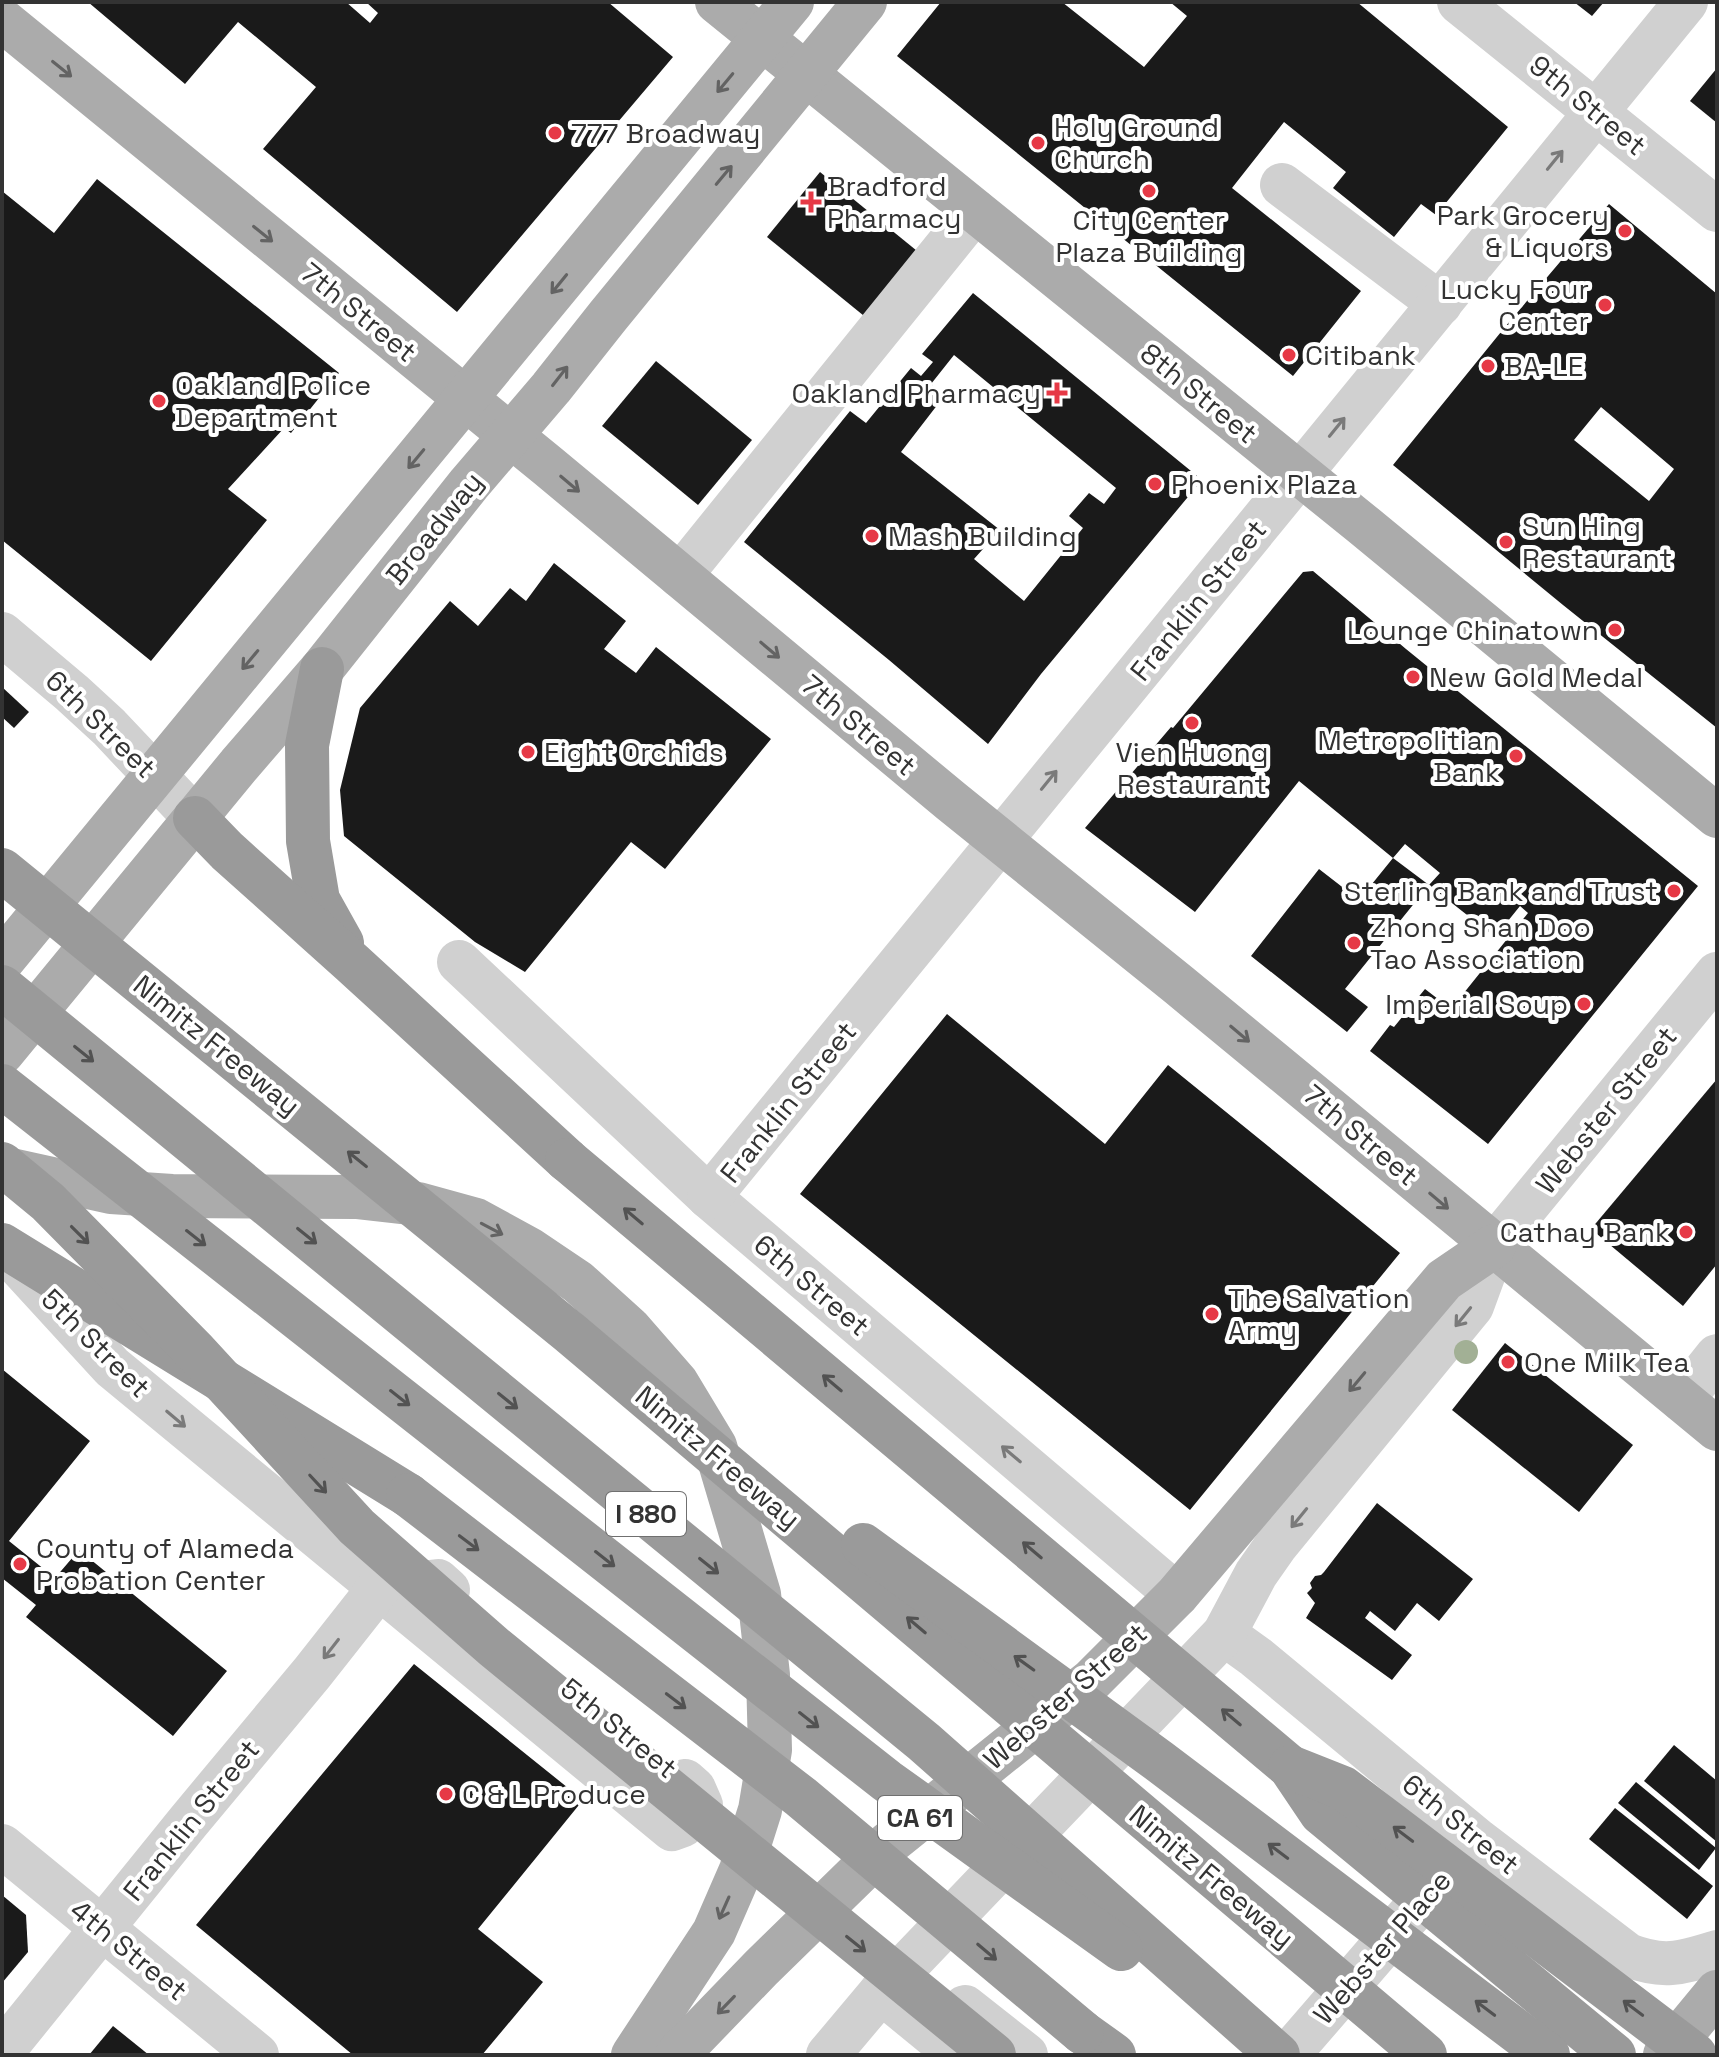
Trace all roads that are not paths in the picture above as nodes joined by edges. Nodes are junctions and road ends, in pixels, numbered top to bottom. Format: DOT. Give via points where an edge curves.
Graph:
graph roads {
  1 [pos="717,2"];
  2 [pos="792,2"];
  3 [pos="865,2"];
  4 [pos="1459,2"];
  5 [pos="1686,2"];
  6 [pos="2,20"];
  7 [pos="762,39"];
  8 [pos="807,76"];
  9 [pos="1596,111"];
  10 [pos="1282,185"];
  11 [pos="1717,210"];
  12 [pos="975,211"];
  13 [pos="1440,304"];
  14 [pos="466,400"];
  15 [pos="509,435"];
  16 [pos="1300,474"];
  17 [pos="680,576"];
  18 [pos="2,634"];
  19 [pos="322,669"];
  20 [pos="154,775"];
  21 [pos="1717,816"];
  22 [pos="195,818"];
  23 [pos="1000,841"];
  24 [pos="2,870"];
  25 [pos="2,961"];
  26 [pos="459,962"];
  27 [pos="352,963"];
  28 [pos="1717,974"];
  29 [pos="2,987"];
  30 [pos="2,1053"];
  31 [pos="2,1086"];
  32 [pos="2,1166"];
  33 [pos="709,1197"];
  34 [pos="2,1245"];
  35 [pos="1494,1246"];
  36 [pos="569,1332"];
  37 [pos="1717,1356"];
  38 [pos="1682,1400"];
  39 [pos="1717,1429"];
  40 [pos="379,1588"];
  41 [pos="1177,1595"];
  42 [pos="1224,1634"];
  43 [pos="1290,1767"];
  44 [pos="1476,1839"];
  45 [pos="2,1846"];
  46 [pos="103,1929"];
  47 [pos="1717,1952"];
  48 [pos="895,1977"];
  49 [pos="1717,1992"];
  50 [pos="1100,2047"];
  51 [pos="2,2052"];
  52 [pos="257,2055"];
  53 [pos="633,2055"];
  54 [pos="677,2055"];
  55 [pos="828,2055"];
  56 [pos="958,2055"];
  57 [pos="994,2055"];
  58 [pos="1026,2055"];
  59 [pos="1269,2055"];
  60 [pos="1278,2055"];
  61 [pos="1288,2055"];
  62 [pos="1425,2055"];
  63 [pos="1548,2055"];
  64 [pos="1614,2055"];
  65 [pos="1665,2055"];
  66 [pos="1695,2055"];
  1 -- 7 [label="main road, 8th Street"];
  2 -- 7 [label="main road, Broadway"];
  3 -- 8 [label="main road, Broadway"];
  4 -- 9 [label="street, 9th Street"];
  5 -- 9 [label="street, Franklin Street"];
  6 -- 14 [label="main road, 7th Street, one-way"];
  7 -- 8 [label="main road, 8th Street"];
  7 -- 14 [label="main road, Broadway, one-way"];
  8 -- 12 [label="main road, 8th Street"];
  15 -- 8 [label="main road, Broadway, one-way"];
  9 -- 11 [label="street, 9th Street"];
  13 -- 9 [label="street, Franklin Street, one-way"];
  10 -- 13 [label="street"];
  12 -- 16 [label="main road, 8th Street"];
  12 -- 17 [label="street"];
  16 -- 13 [label="street, Franklin Street, one-way"];
  14 -- 15 [label="main road, 7th Street"];
  14 -- 20 [label="main road, Broadway, one-way"];
  15 -- 17 [label="main road, 7th Street, one-way"];
  15 -- 19 [label="main road, Broadway"];
  16 -- 21 [label="main road, 8th Street"];
  23 -- 16 [label="street, Franklin Street, one-way"];
  17 -- 23 [label="main road, 7th Street, one-way"];
  18 -- 20 [label="street, 6th Street" via="128,745"];
  19 -- 22 [label="main road, Broadway"];
  19 -- 27 [label="highway" via="307,745 308,841 318,900"];
  20 -- 22 [label="street, 6th Street"];
  20 -- 25 [label="main road, Broadway"];
  22 -- 27 [label="highway"];
  22 -- 30 [label="main road, Broadway"];
  23 -- 33 [label="street, Franklin Street"];
  23 -- 35 [label="main road, 7th Street, one-way"];
  36 -- 24 [label="highway, Nimitz Freeway, one-way, bridge"];
  26 -- 33 [label="street, 6th Street"];
  43 -- 27 [label="highway, one-way, bridge" via="567,1160"];
  28 -- 35 [label="street, Webster Street"];
  29 -- 60 [label="highway, I 880, one-way, bridge" via="924,1742"];
  31 -- 59 [label="highway, one-way, bridge" via="887,1781"];
  32 -- 53 [label="main road, one-way" via="111,1192 356,1197 418,1204 476,1220 578,1282 629,1328 677,1383 715,1446 759,1594 770,1750 760,1810 714,1932"];
  32 -- 57 [label="highway, one-way, bridge" via="48,1202 194,1350 357,1527 494,1647"];
  41 -- 33 [label="street, 6th Street, one-way"];
  34 -- 40 [label="street, 5th Street, one-way" via="112,1367"];
  34 -- 50 [label="highway, one-way, bridge" via="408,1495 801,1797"];
  35 -- 38 [label="main road, 7th Street"];
  35 -- 41 [label="main road, Webster Street / CA 61, one-way" via="1444,1280"];
  35 -- 42 [label="street, Webster Street, one-way" via="1472,1306 1277,1544"];
  62 -- 36 [label="highway, Nimitz Freeway, one-way, bridge"];
  63 -- 36 [label="highway, one-way, bridge" via="1159,1761"];
  37 -- 38 [label="street"];
  38 -- 39 [label="main road, 7th Street"];
  40 -- 40 [label="street, 5th Street" via="672,1829 701,1805 694,1789 438,1581"];
  40 -- 46 [label="street, Franklin Street, one-way"];
  41 -- 54 [label="main road, Webster Street / CA 61, one-way" via="1091,1681 888,1844"];
  42 -- 44 [label="street, 6th Street"];
  42 -- 48 [label="street, Webster Street"];
  43 -- 64 [label="highway, bridge" via="1321,1813"];
  66 -- 43 [label="highway, one-way, bridge" via="1343,1788"];
  44 -- 47 [label="street, 6th Street" via="1628,1955 1665,1964"];
  44 -- 61 [label="street, Webster Place"];
  45 -- 46 [label="street, 4th Street"];
  46 -- 51 [label="street, Franklin Street"];
  46 -- 52 [label="street, 4th Street"];
  48 -- 55 [label="street, Webster Street"];
  48 -- 56 [label="street"];
  48 -- 58 [label="street"];
  49 -- 65 [label="main road"];
}
